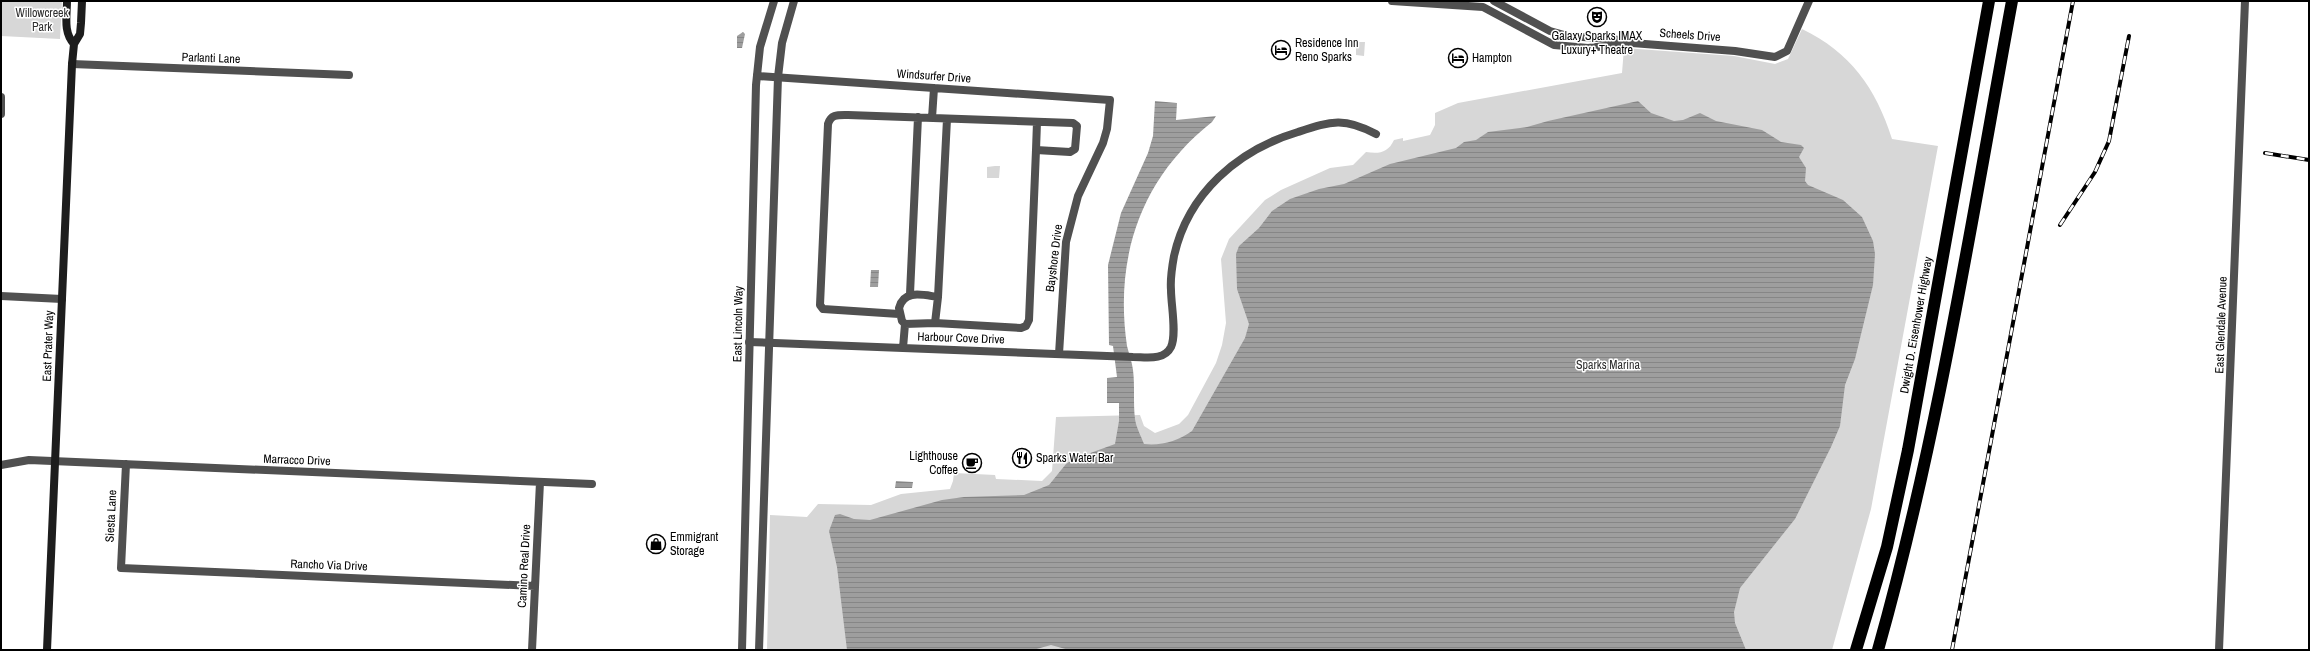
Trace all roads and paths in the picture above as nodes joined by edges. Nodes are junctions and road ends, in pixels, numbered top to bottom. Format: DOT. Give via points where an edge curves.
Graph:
graph roads {
  1 [pos="67,1"];
  2 [pos="82,1"];
  3 [pos="774,1"];
  4 [pos="794,1"];
  5 [pos="1392,1"];
  6 [pos="1399,1"];
  7 [pos="1494,1"];
  8 [pos="1809,1"];
  9 [pos="1989,1"];
  10 [pos="2012,1"];
  11 [pos="2245,1"];
  12 [pos="1632,43"];
  13 [pos="74,44"];
  14 [pos="72,64"];
  15 [pos="349,75"];
  16 [pos="757,76"];
  17 [pos="778,77"];
  18 [pos="934,88"];
  19 [pos="1,97"];
  20 [pos="1110,100"];
  21 [pos="1,114"];
  22 [pos="918,118"];
  23 [pos="932,118"];
  24 [pos="947,119"];
  25 [pos="1037,122"];
  26 [pos="1376,134"];
  27 [pos="1036,150"];
  28 [pos="910,294"];
  29 [pos="1,296"];
  30 [pos="938,298"];
  31 [pos="62,299"];
  32 [pos="899,314"];
  33 [pos="905,324"];
  34 [pos="935,324"];
  35 [pos="749,342"];
  36 [pos="769,343"];
  37 [pos="903,348"];
  38 [pos="1059,354"];
  39 [pos="55,461"];
  40 [pos="126,464"];
  41 [pos="1,465"];
  42 [pos="540,482"];
  43 [pos="592,484"];
  44 [pos="121,568"];
  45 [pos="535,586"];
  46 [pos="47,650"];
  47 [pos="532,650"];
  48 [pos="742,650"];
  49 [pos="759,650"];
  50 [pos="1856,650"];
  51 [pos="1878,650"];
  52 [pos="2219,650"];
  1 -- 13 [label="main road" via="66,28 68,37"];
  2 -- 13 [label="main road, East Prater Way" via="80,34"];
  3 -- 16 [label="street, East Lincoln Way" via="760,47"];
  4 -- 17 [label="street" via="782,43"];
  5 -- 6 [label="street"];
  6 -- 12 [label="street" via="1483,7 1554,46 1588,48"];
  7 -- 12 [label="street, Scheels Drive" via="1559,34"];
  8 -- 12 [label="street, Scheels Drive" via="1787,51 1779,56"];
  9 -- 50 [label="highway, Dwight D. Eisenhower Highway" via="1908,450 1886,547"];
  10 -- 51 [label="highway" via="1926,461 1901,570"];
  11 -- 52 [label="street, East Glendale Avenue"];
  13 -- 14 [label="main road, East Prater Way"];
  14 -- 15 [label="street, Parlanti Lane"];
  14 -- 31 [label="main road, East Prater Way"];
  16 -- 17 [label="street, Windsurfer Drive"];
  16 -- 35 [label="street, East Lincoln Way"];
  17 -- 18 [label="street, Windsurfer Drive"];
  17 -- 36 [label="street"];
  18 -- 20 [label="street, Windsurfer Drive"];
  18 -- 23 [label="street"];
  19 -- 21 [label="street"];
  20 -- 38 [label="street, Bayshore Drive" via="1105,136 1078,196 1066,242"];
  22 -- 23 [label="street"];
  22 -- 28 [label="street"];
  22 -- 32 [label="street" via="834,115 828,124 820,305 823,309"];
  23 -- 24 [label="street"];
  24 -- 25 [label="street"];
  24 -- 30 [label="street"];
  25 -- 27 [label="street"];
  25 -- 27 [label="street" via="1073,123 1077,126 1077,134 1075,149 1070,152"];
  26 -- 38 [label="street, Harbour Cove Drive" via="1360,125 1346,122 1303,130 1259,148 1231,166 1212,183 1191,212 1174,256 1170,290 1173,339 1169,350 1158,357"];
  27 -- 34 [label="street" via="1032,277 1029,320 1026,326 1021,328"];
  28 -- 30 [label="street"];
  28 -- 32 [label="street" via="900,302"];
  29 -- 31 [label="street"];
  30 -- 34 [label="street"];
  31 -- 39 [label="main road, East Prater Way"];
  32 -- 33 [label="street"];
  33 -- 34 [label="street"];
  33 -- 37 [label="street"];
  35 -- 36 [label="street, Harbour Cove Drive"];
  35 -- 48 [label="street, East Lincoln Way"];
  36 -- 37 [label="street, Harbour Cove Drive"];
  36 -- 49 [label="street"];
  37 -- 38 [label="street, Harbour Cove Drive"];
  39 -- 40 [label="street, Marracco Drive"];
  39 -- 41 [label="street, Marracco Drive" via="29,460"];
  39 -- 46 [label="main road, East Prater Way"];
  40 -- 42 [label="street, Marracco Drive"];
  40 -- 44 [label="street, Siesta Lane"];
  42 -- 43 [label="street, Marracco Drive"];
  42 -- 45 [label="street, Camino Real Drive"];
  44 -- 45 [label="street, Rancho Via Drive"];
  45 -- 47 [label="street, Camino Real Drive"];
}
